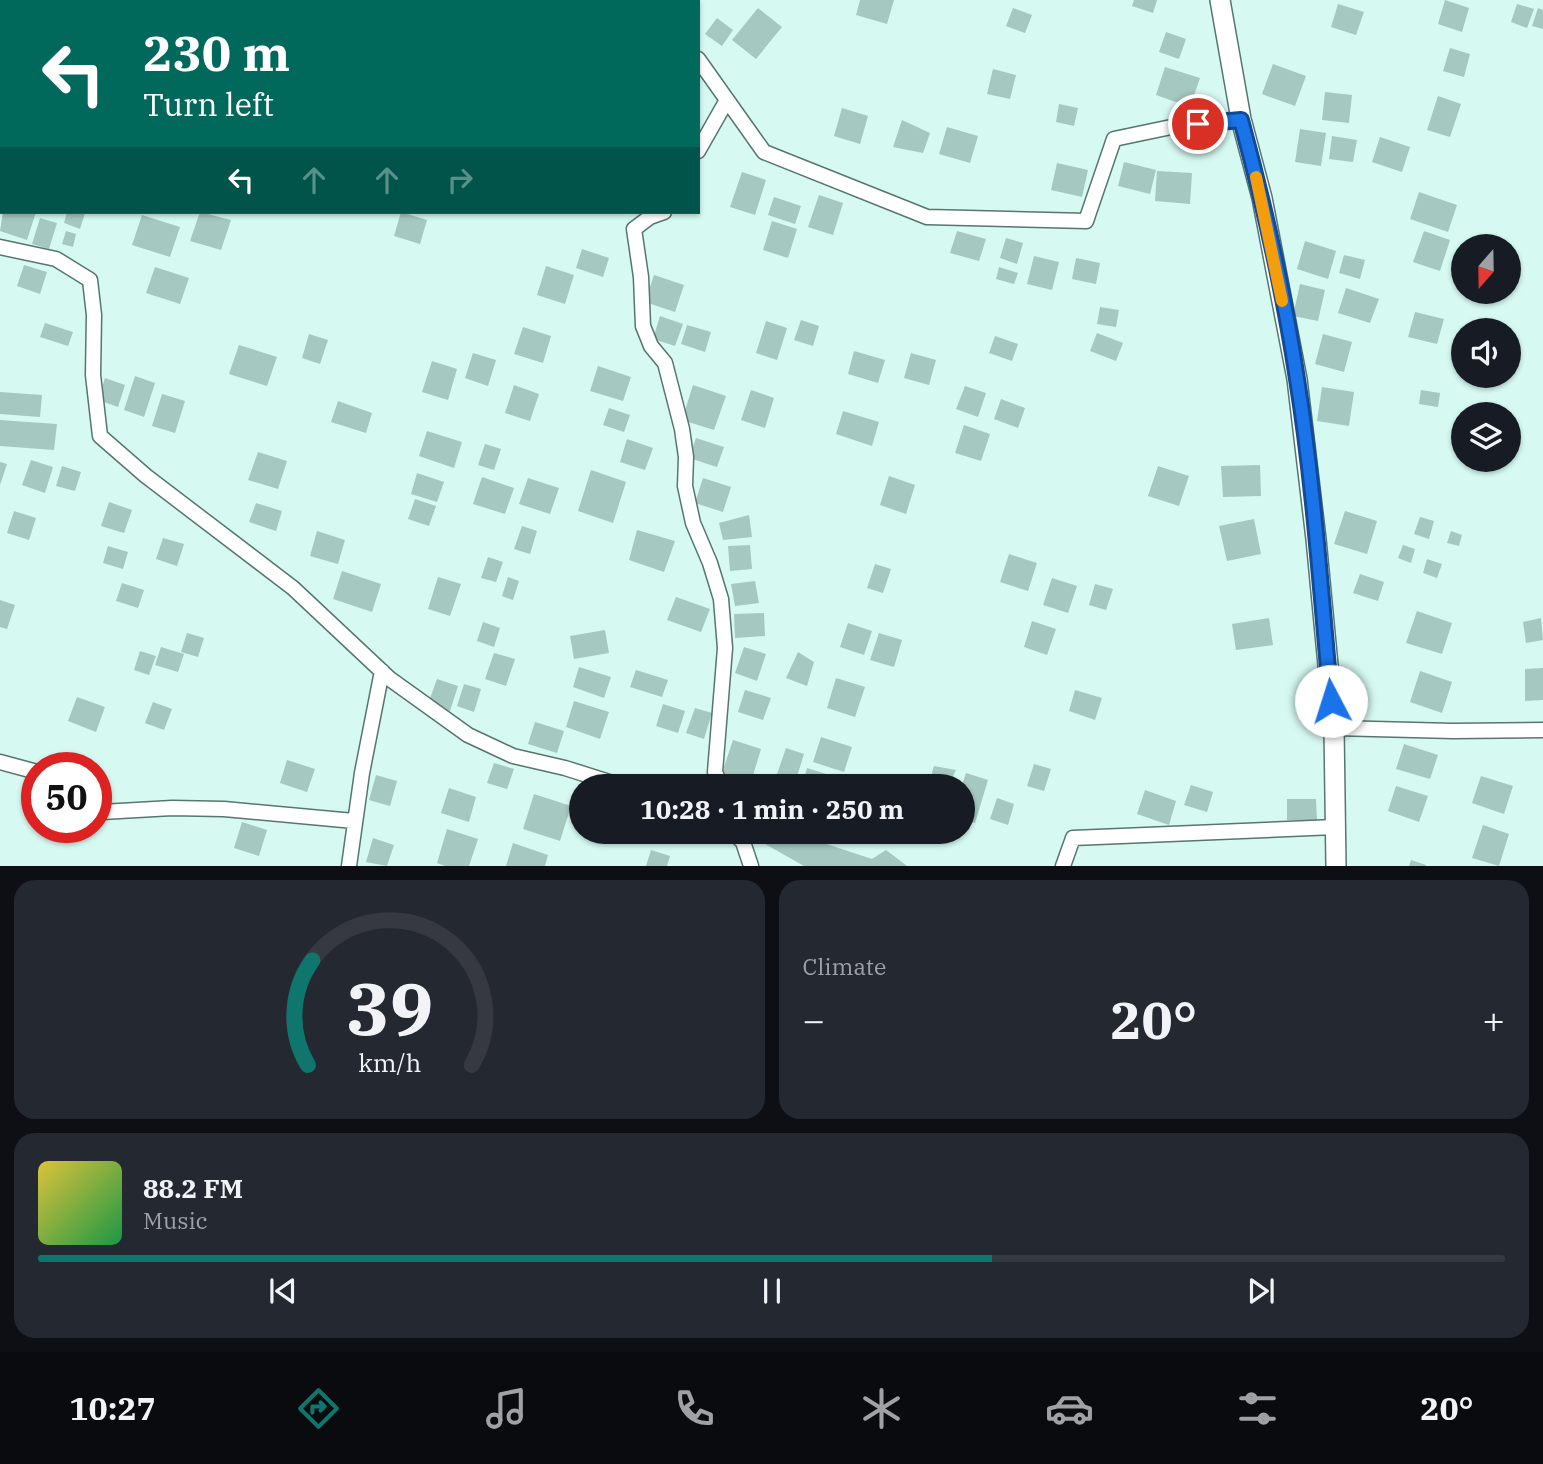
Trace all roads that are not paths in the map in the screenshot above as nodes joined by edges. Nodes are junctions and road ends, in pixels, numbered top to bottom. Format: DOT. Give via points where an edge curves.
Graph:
graph roads {
  1 [pos="1220,0"];
  2 [pos="700,62"];
  3 [pos="727,100"];
  4 [pos="1241,120"];
  5 [pos="700,147"];
  6 [pos="659,214"];
  7 [pos="0,247"];
  8 [pos="382,671"];
  9 [pos="1334,728"];
  10 [pos="1543,730"];
  11 [pos="0,762"];
  12 [pos="21,768"];
  13 [pos="584,774"];
  14 [pos="716,774"];
  15 [pos="112,811"];
  16 [pos="354,821"];
  17 [pos="1335,827"];
  18 [pos="744,844"];
  19 [pos="349,866"];
  20 [pos="751,866"];
  21 [pos="1063,866"];
  22 [pos="1336,866"];
  1 -- 4 [label="main road"];
  2 -- 3 [label="street"];
  3 -- 4 [label="street" via="764,152 927,216 940,217 1086,221 1114,139 1176,126"];
  3 -- 5 [label="street"];
  4 -- 9 [label="main road" via="1262,198 1297,379"];
  6 -- 14 [label="street" via="634,229 643,326 650,346 665,363 682,429 690,511 721,599 725,648"];
  7 -- 8 [label="street" via="56,259 90,280 100,436 293,588"];
  8 -- 13 [label="street" via="468,735 513,756"];
  8 -- 16 [label="street"];
  9 -- 10 [label="street"];
  9 -- 17 [label="main road"];
  11 -- 12 [label="street"];
  15 -- 16 [label="street" via="224,809"];
  16 -- 19 [label="street"];
  17 -- 21 [label="street" via="1073,838"];
  17 -- 22 [label="main road"];
  18 -- 20 [label="street"];
}
